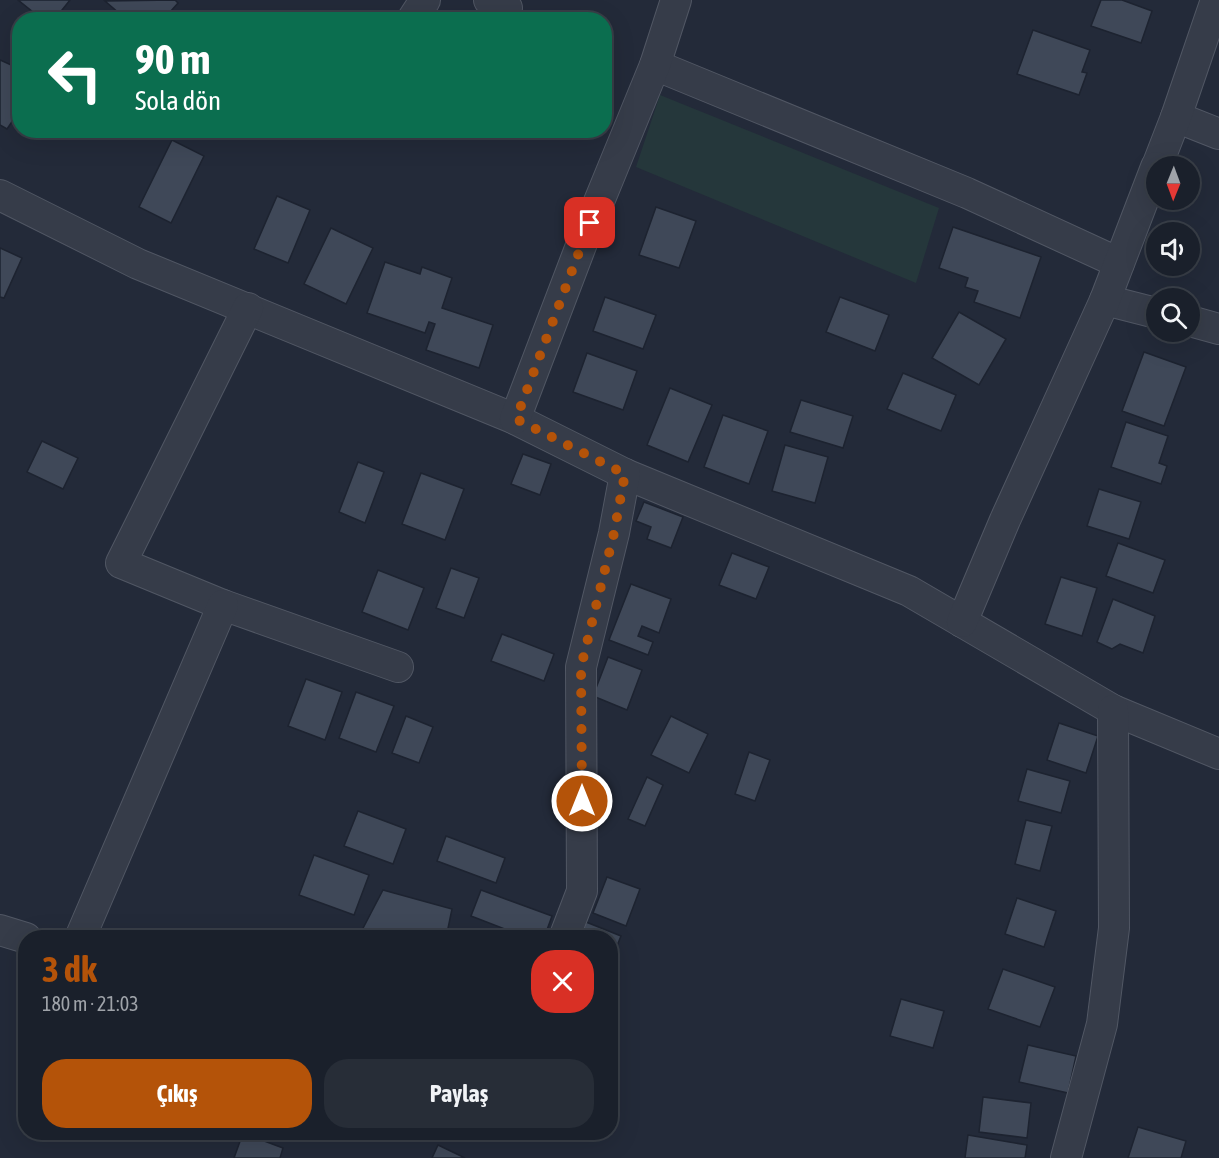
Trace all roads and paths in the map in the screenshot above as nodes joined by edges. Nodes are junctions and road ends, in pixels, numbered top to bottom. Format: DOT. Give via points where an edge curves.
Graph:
graph roads {
  1 [pos="676,0"];
  2 [pos="1216,0"];
  3 [pos="655,65"];
  4 [pos="1176,117"];
  5 [pos="1219,134"];
  6 [pos="1161,156"];
  7 [pos="0,195"];
  8 [pos="1146,195"];
  9 [pos="1119,263"];
  10 [pos="1104,300"];
  11 [pos="248,308"];
  12 [pos="1146,310"];
  13 [pos="1200,324"];
  14 [pos="1219,329"];
  15 [pos="516,419"];
  16 [pos="625,474"];
  17 [pos="223,605"];
  18 [pos="962,622"];
  19 [pos="398,667"];
  20 [pos="1113,710"];
  21 [pos="1219,754"];
  22 [pos="0,930"];
  23 [pos="83,930"];
  24 [pos="567,930"];
  25 [pos="18,936"];
  26 [pos="1066,1158"];
  1 -- 3 [label="street"];
  2 -- 4 [label="street"];
  3 -- 9 [label="street" via="967,193"];
  3 -- 15 [label="street"];
  4 -- 5 [label="street"];
  4 -- 6 [label="street"];
  7 -- 11 [label="street" via="138,264"];
  8 -- 9 [label="street"];
  9 -- 10 [label="street"];
  10 -- 12 [label="street"];
  10 -- 18 [label="street"];
  11 -- 15 [label="street"];
  11 -- 17 [label="street" via="121,563"];
  13 -- 14 [label="street"];
  15 -- 16 [label="street"];
  16 -- 18 [label="street" via="909,591"];
  16 -- 24 [label="street" via="581,667 582,891"];
  17 -- 19 [label="street"];
  17 -- 23 [label="street"];
  18 -- 20 [label="street"];
  20 -- 21 [label="street"];
  20 -- 26 [label="street" via="1114,928 1102,1024"];
  22 -- 25 [label="street"];
}
